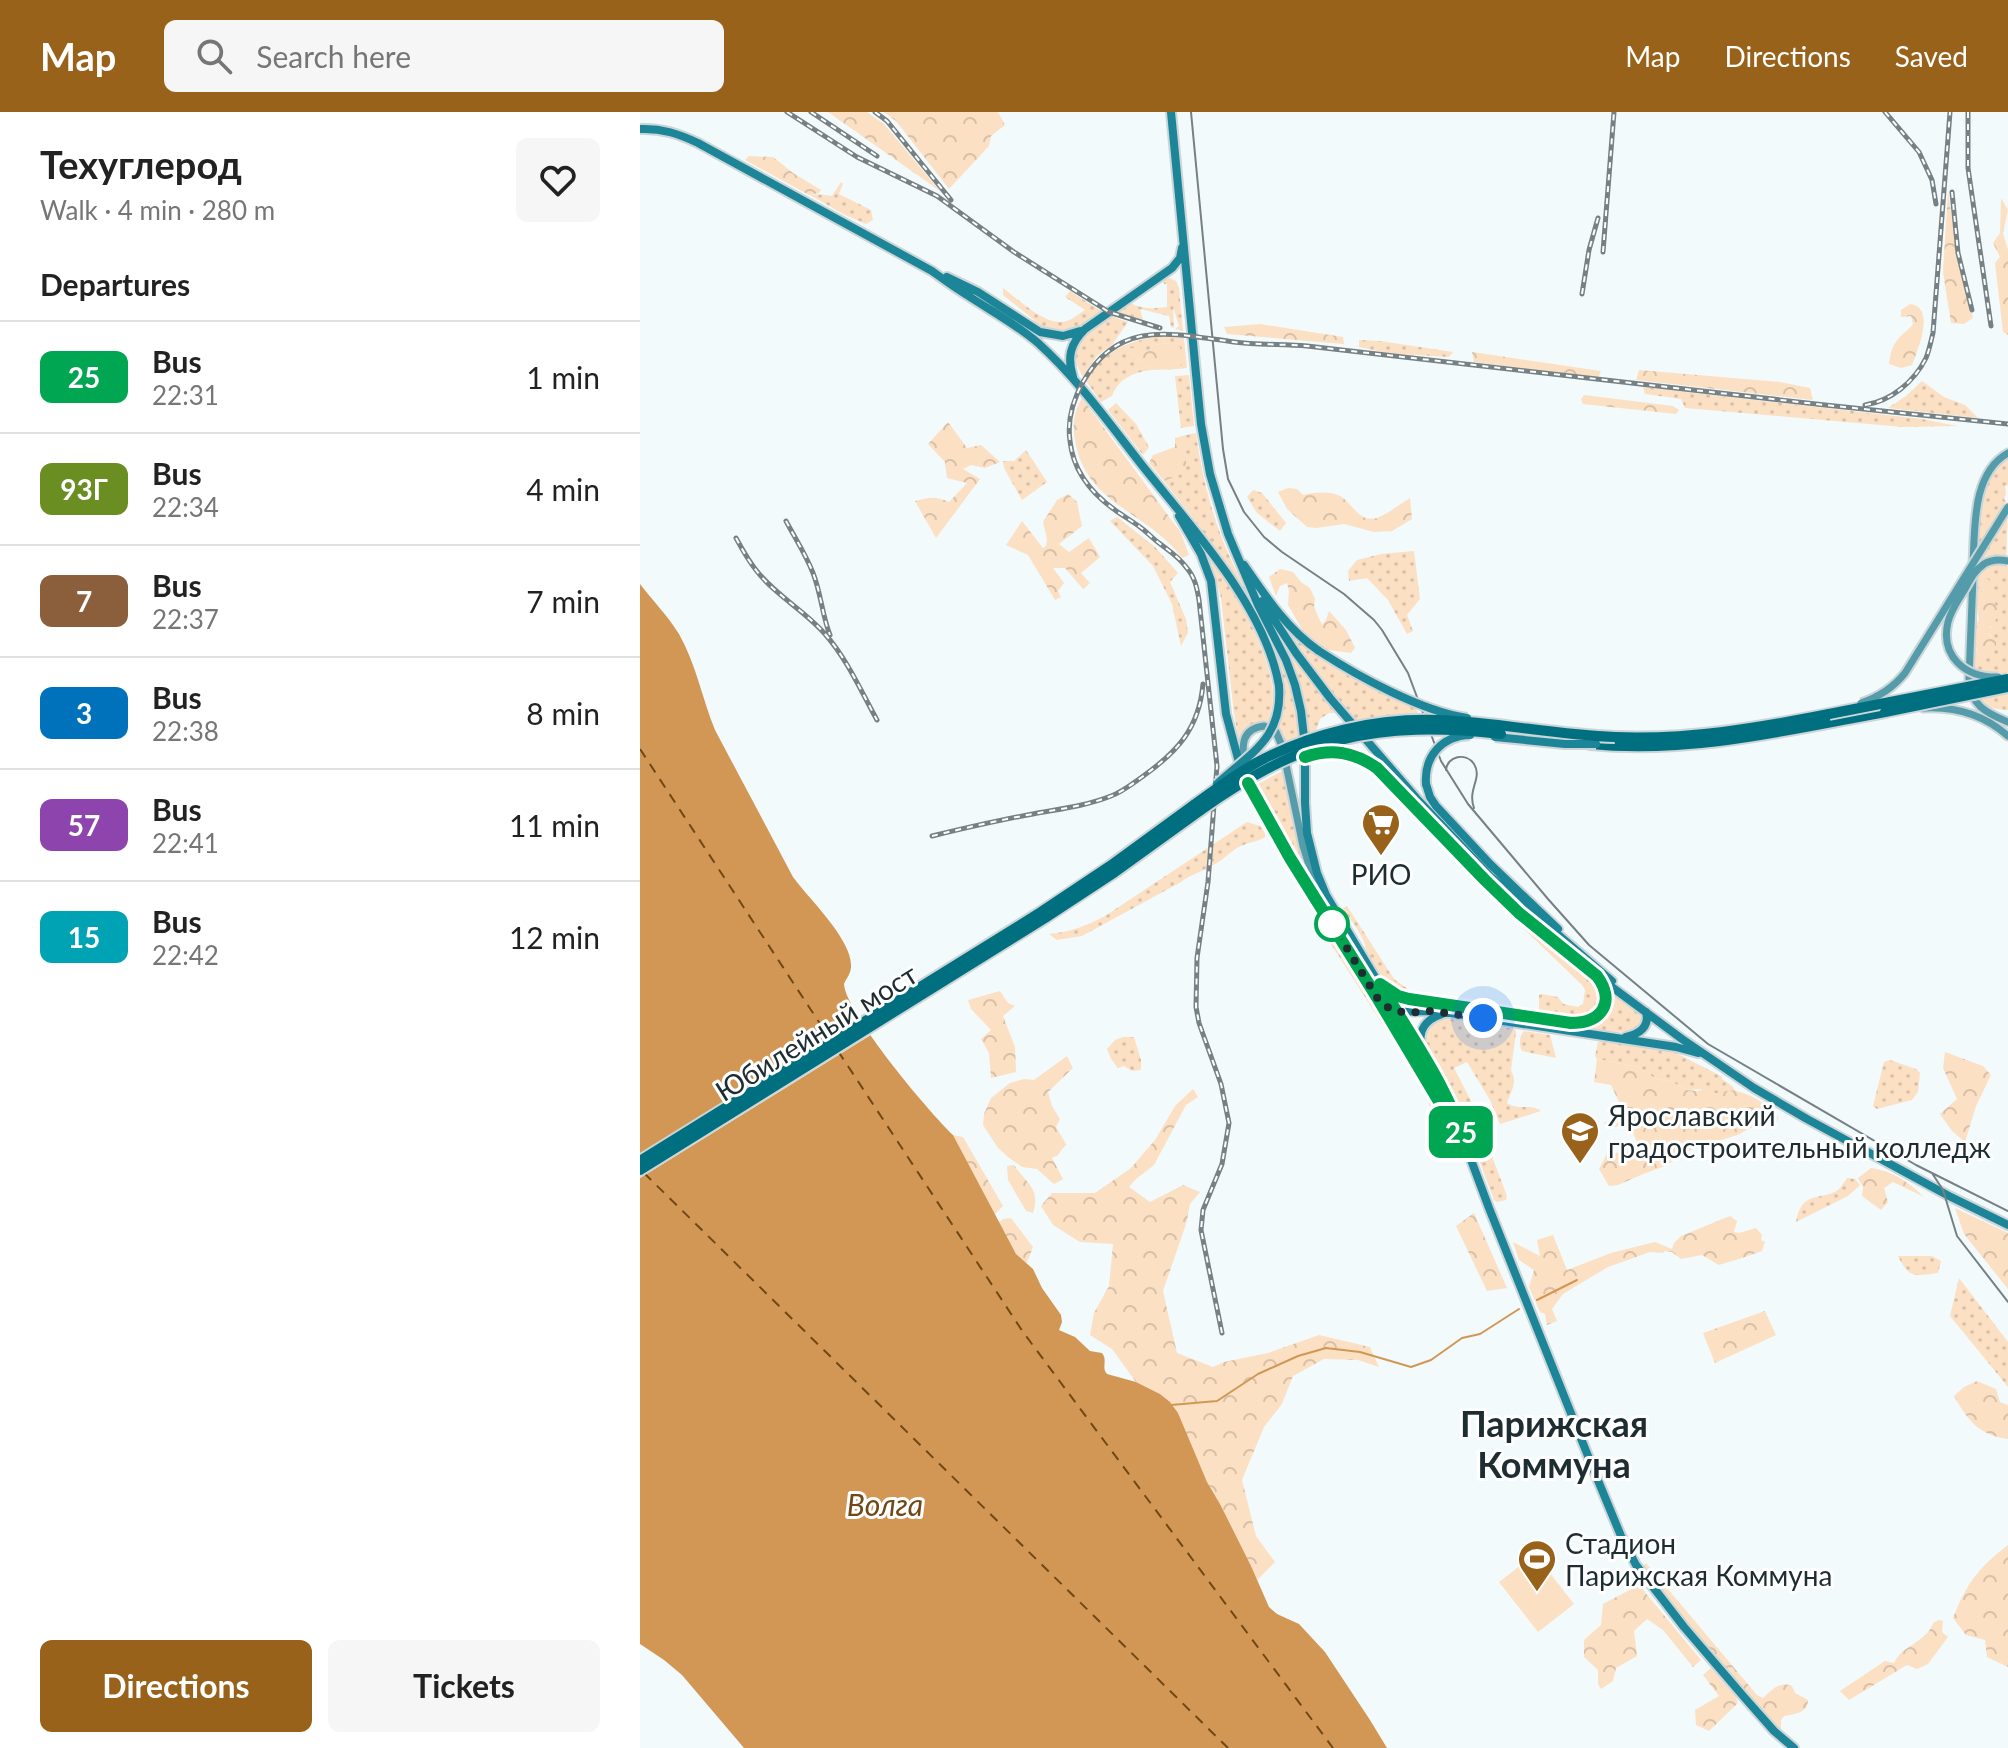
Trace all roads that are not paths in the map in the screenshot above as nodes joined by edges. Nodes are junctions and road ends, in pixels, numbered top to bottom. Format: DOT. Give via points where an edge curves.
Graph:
graph roads {
  1 [pos="1171,112"];
  2 [pos="640,129"];
  3 [pos="1183,240"];
  4 [pos="932,271"];
  5 [pos="1166,272"];
  6 [pos="1188,290"];
  7 [pos="1085,329"];
  8 [pos="1074,380"];
  9 [pos="2008,453"];
  10 [pos="1159,485"];
  11 [pos="2008,507"];
  12 [pos="1235,551"];
  13 [pos="2008,561"];
  14 [pos="2008,678"];
  15 [pos="2008,687"];
  16 [pos="1885,712"];
  17 [pos="1990,713"];
  18 [pos="1829,714"];
  19 [pos="2008,715"];
  20 [pos="2008,722"];
  21 [pos="2008,736"];
  22 [pos="1615,737"];
  23 [pos="1596,744"];
  24 [pos="1248,784"];
  25 [pos="1222,795"];
  26 [pos="1195,804"];
  27 [pos="1324,892"];
  28 [pos="1015,933"];
  29 [pos="1592,964"];
  30 [pos="1597,976"];
  31 [pos="1380,984"];
  32 [pos="1378,999"];
  33 [pos="1646,1011"];
  34 [pos="1396,1012"];
  35 [pos="1451,1013"];
  36 [pos="1525,1021"];
  37 [pos="1570,1028"];
  38 [pos="1619,1038"];
  39 [pos="1422,1054"];
  40 [pos="1707,1056"];
  41 [pos="1460,1134"];
  42 [pos="640,1161"];
  43 [pos="640,1170"];
  44 [pos="2008,1225"];
  45 [pos="1794,1748"];
  1 -- 3 [label="main road"];
  2 -- 4 [label="main road" via="673,132 698,143"];
  3 -- 5 [label="main road" via="1180,258"];
  3 -- 6 [label="main road"];
  4 -- 7 [label="main road" via="978,292 1046,335"];
  4 -- 8 [label="main road" via="1024,331"];
  5 -- 6 [label="main road" via="1179,276"];
  5 -- 7 [label="main road"];
  6 -- 12 [label="main road" via="1210,474"];
  7 -- 8 [label="main road" via="1070,352"];
  8 -- 10 [label="main road"];
  9 -- 17 [label="main road" via="1983,479 1974,545 1969,687 1976,703"];
  10 -- 24 [label="main road" via="1211,581 1226,714"];
  10 -- 26 [label="main road, bridge" via="1239,592 1279,686 1279,710 1269,735"];
  11 -- 18 [label="main road, bridge" via="1900,679 1873,699"];
  12 -- 22 [label="main road, bridge" via="1302,638 1354,672 1421,705 1463,717"];
  12 -- 27 [label="main road" via="1295,685 1304,736 1307,833"];
  12 -- 29 [label="main road" via="1296,653 1358,732 1490,876"];
  13 -- 14 [label="main road, bridge" via="1987,562 1974,573 1950,615 1947,634 1952,655 1966,670"];
  14 -- 18 [label="highway, bridge"];
  15 -- 16 [label="highway, bridge"];
  16 -- 21 [label="main road, bridge" via="1951,708 1989,721"];
  16 -- 23 [label="highway" via="1730,739"];
  17 -- 19 [label="main road"];
  17 -- 20 [label="main road"];
  18 -- 22 [label="highway" via="1718,733"];
  22 -- 26 [label="highway, bridge" via="1439,720 1374,723 1288,748"];
  23 -- 25 [label="highway, bridge" via="1456,729 1375,732 1290,756"];
  23 -- 29 [label="main road, bridge" via="1459,736 1433,753 1426,770 1433,802"];
  24 -- 27 [label="main road" via="1244,739 1254,728 1269,727 1281,740 1305,854"];
  24 -- 32 [label="main road"];
  25 -- 28 [label="highway, bridge" via="1115,872"];
  25 -- 30 [label="main road, bridge" via="1309,755 1345,752 1364,759 1393,782 1519,913"];
  26 -- 28 [label="highway"];
  27 -- 31 [label="main road"];
  28 -- 42 [label="highway, Юбилейный мост"];
  28 -- 43 [label="highway, Юбилейный мост"];
  29 -- 33 [label="main road"];
  30 -- 33 [label="main road"];
  30 -- 37 [label="main road" via="1605,990 1604,1007 1595,1018"];
  31 -- 34 [label="main road"];
  31 -- 36 [label="main road" via="1409,999"];
  32 -- 34 [label="main road"];
  32 -- 41 [label="main road"];
  33 -- 38 [label="main road" via="1643,1030"];
  33 -- 40 [label="main road"];
  34 -- 35 [label="main road"];
  34 -- 39 [label="main road"];
  35 -- 36 [label="main road"];
  35 -- 39 [label="main road" via="1425,1023 1420,1033"];
  36 -- 37 [label="main road"];
  37 -- 38 [label="main road"];
  38 -- 40 [label="main road"];
  39 -- 41 [label="main road"];
  40 -- 44 [label="main road" via="1807,1119"];
  41 -- 45 [label="main road" via="1636,1565 1749,1703"];
}
